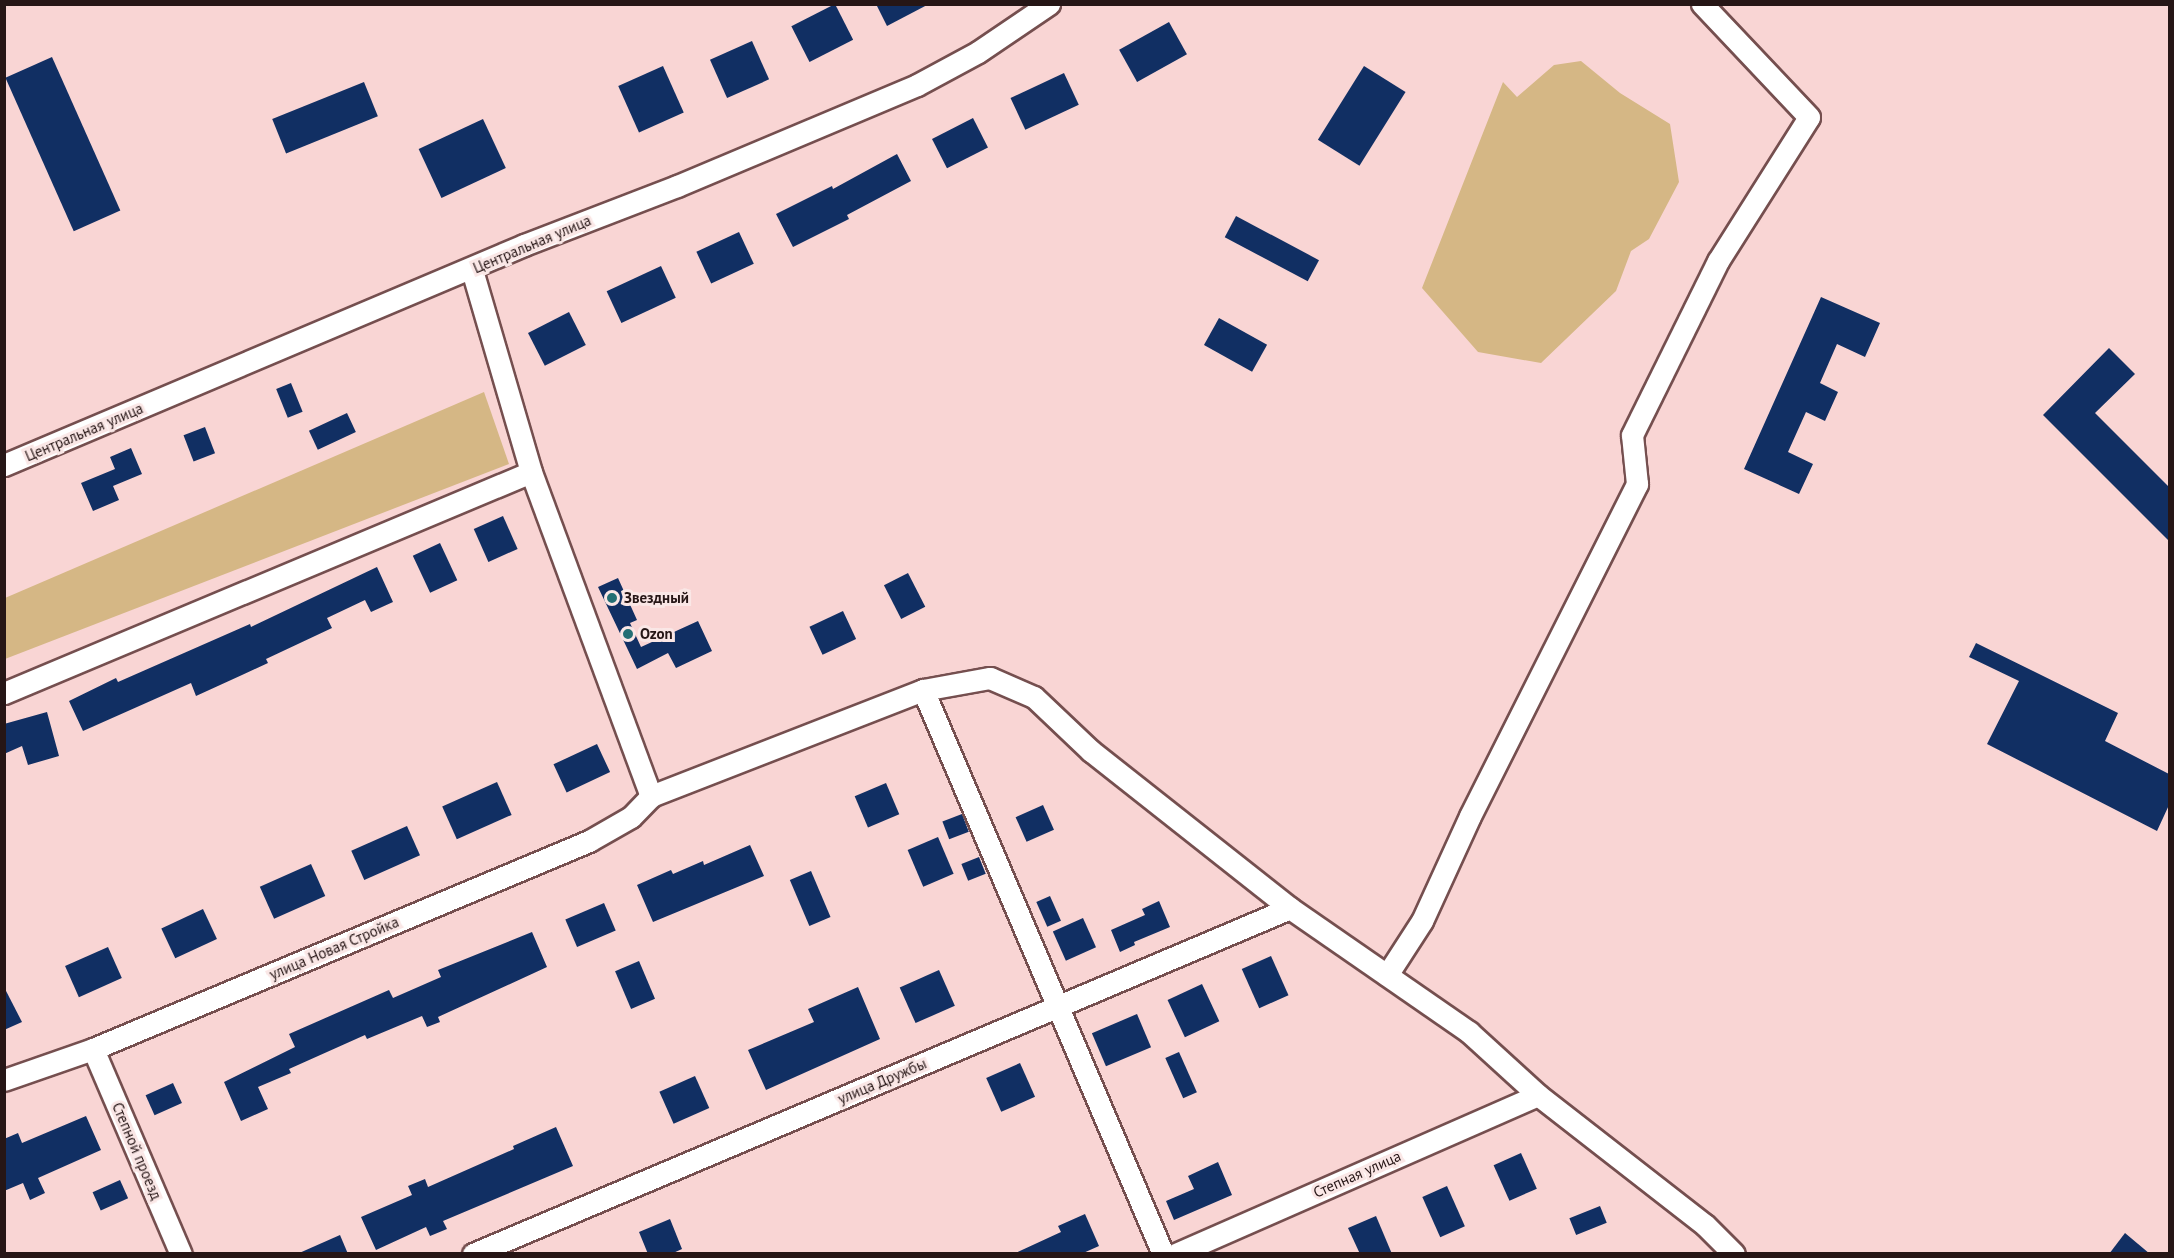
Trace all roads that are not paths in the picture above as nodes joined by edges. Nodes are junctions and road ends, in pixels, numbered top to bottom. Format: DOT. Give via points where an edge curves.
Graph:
graph roads {
  1 [pos="1049,4"];
  2 [pos="1702,4"];
  3 [pos="472,270"];
  4 [pos="4,465"];
  5 [pos="531,472"];
  6 [pos="923,690"];
  7 [pos="4,693"];
  8 [pos="651,796"];
  9 [pos="1290,908"];
  10 [pos="1387,975"];
  11 [pos="1059,1006"];
  12 [pos="93,1049"];
  13 [pos="4,1080"];
  14 [pos="1538,1095"];
  15 [pos="181,1254"];
  16 [pos="473,1254"];
  17 [pos="1163,1254"];
  18 [pos="1176,1254"];
  19 [pos="1734,1254"];
  1 -- 3 [label="street, Центральная улица" via="978,52 917,85 677,186 524,245"];
  2 -- 10 [label="street" via="1809,117 1718,261 1632,435 1637,484 1470,816 1422,921"];
  3 -- 4 [label="street, Центральная улица"];
  3 -- 5 [label="street"];
  5 -- 7 [label="street"];
  5 -- 8 [label="street"];
  6 -- 8 [label="street"];
  6 -- 9 [label="street" via="990,678 1034,697 1091,751"];
  6 -- 11 [label="street"];
  8 -- 12 [label="street, улица Новая Стройка" via="631,818 589,841"];
  9 -- 10 [label="street"];
  9 -- 11 [label="street, улица Дружбы"];
  10 -- 14 [label="street" via="1469,1032"];
  11 -- 16 [label="street, улица Дружбы"];
  11 -- 17 [label="street"];
  12 -- 13 [label="street, улица Новая Стройка"];
  12 -- 15 [label="street, Степной проезд"];
  14 -- 18 [label="street, Степная улица"];
  14 -- 19 [label="street" via="1705,1226"];
}
